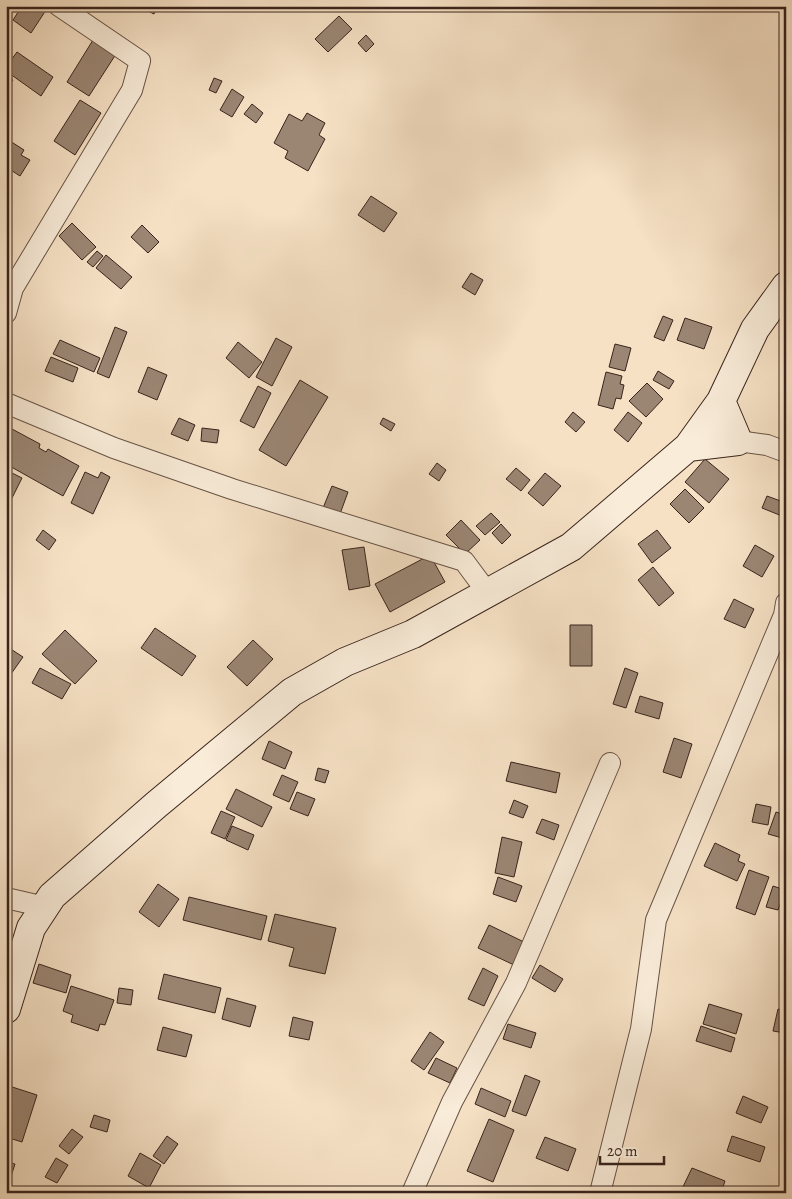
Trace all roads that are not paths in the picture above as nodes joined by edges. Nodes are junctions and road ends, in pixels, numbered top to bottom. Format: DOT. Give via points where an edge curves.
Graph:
graph roads {
  1 [pos="59,6"];
  2 [pos="786,286"];
  3 [pos="6,312"];
  4 [pos="720,401"];
  5 [pos="6,403"];
  6 [pos="738,441"];
  7 [pos="688,447"];
  8 [pos="786,452"];
  9 [pos="487,592"];
  10 [pos="786,603"];
  11 [pos="610,763"];
  12 [pos="6,898"];
  13 [pos="45,907"];
  14 [pos="6,1009"];
  15 [pos="412,1193"];
  16 [pos="600,1193"];
  1 -- 3 [label="street" via="140,61 132,90 13,288"];
  2 -- 4 [label="street" via="755,329"];
  4 -- 6 [label="street"];
  4 -- 7 [label="street"];
  5 -- 9 [label="street" via="114,448 232,489 464,561"];
  6 -- 7 [label="street"];
  6 -- 8 [label="street" via="767,445"];
  7 -- 9 [label="street" via="571,547"];
  9 -- 13 [label="street" via="413,634 345,662 292,692 156,805 52,896"];
  10 -- 16 [label="street" via="656,920 641,1029"];
  11 -- 15 [label="street" via="516,983 452,1102"];
  12 -- 13 [label="street"];
  13 -- 14 [label="street" via="31,928"];
}
